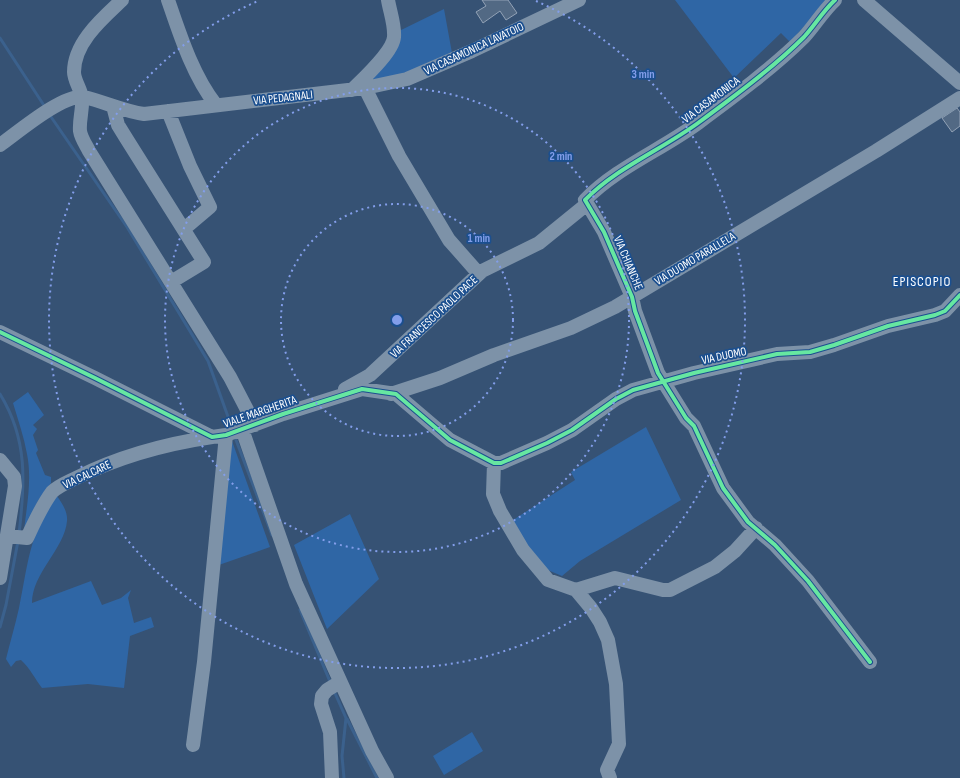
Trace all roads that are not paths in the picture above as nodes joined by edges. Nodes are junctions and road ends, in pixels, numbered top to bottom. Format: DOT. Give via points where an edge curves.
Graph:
graph roads {
  1 [pos="122,0"];
  2 [pos="168,0"];
  3 [pos="388,0"];
  4 [pos="579,0"];
  5 [pos="835,0"];
  6 [pos="864,0"];
  7 [pos="960,83"];
  8 [pos="358,89"];
  9 [pos="82,97"];
  10 [pos="960,98"];
  11 [pos="112,106"];
  12 [pos="216,106"];
  13 [pos="168,111"];
  14 [pos="0,146"];
  15 [pos="586,202"];
  16 [pos="184,230"];
  17 [pos="479,274"];
  18 [pos="171,282"];
  19 [pos="960,295"];
  20 [pos="632,297"];
  21 [pos="0,332"];
  22 [pos="662,381"];
  23 [pos="391,394"];
  24 [pos="320,402"];
  25 [pos="248,427"];
  26 [pos="219,436"];
  27 [pos="0,460"];
  28 [pos="497,463"];
  29 [pos="756,528"];
  30 [pos="14,537"];
  31 [pos="0,556"];
  32 [pos="0,578"];
  33 [pos="576,590"];
  34 [pos="870,662"];
  35 [pos="334,685"];
  36 [pos="193,745"];
  37 [pos="332,778"];
  38 [pos="387,778"];
  39 [pos="610,778"];
  1 -- 9 [label="street" via="101,20 77,55 74,72"];
  2 -- 12 [label="street" via="192,60 209,97"];
  3 -- 8 [label="street" via="394,38 388,50"];
  4 -- 8 [label="street, VIA CASAMONICA LAVATOIO" via="407,79"];
  5 -- 15 [label="street, VIA CASAMONICA" via="805,36 784,56 672,142 608,180"];
  6 -- 7 [label="street"];
  8 -- 12 [label="street, VIA PEDAGNALI"];
  8 -- 17 [label="street" via="449,240"];
  9 -- 11 [label="street, VIA PEDAGNALI"];
  9 -- 14 [label="street" via="46,112"];
  9 -- 18 [label="street" via="80,132 89,151"];
  10 -- 20 [label="street, VIA DUOMO PARALLELA"];
  11 -- 13 [label="street, VIA PEDAGNALI" via="144,114"];
  11 -- 16 [label="street" via="118,125"];
  12 -- 13 [label="street, VIA PEDAGNALI"];
  13 -- 16 [label="street" via="210,207"];
  15 -- 17 [label="street, VIA FRANCESCO PAOLO PACE" via="539,243"];
  15 -- 20 [label="street, VIA CHIANCHE" via="604,232"];
  16 -- 18 [label="street" via="204,262"];
  17 -- 24 [label="street, VIA FRANCESCO PAOLO PACE" via="370,375"];
  18 -- 25 [label="street" via="230,377"];
  19 -- 22 [label="street, VIA DUOMO" via="945,311 935,315 888,326 810,352 776,354"];
  20 -- 22 [label="street, VIA CHIANCHE" via="641,330"];
  20 -- 23 [label="street, VIA DUOMO PARALLELA" via="571,328"];
  21 -- 26 [label="street, VIALE MARGHERITA"];
  22 -- 28 [label="street, VIA DUOMO" via="633,390 572,430"];
  22 -- 29 [label="street, VIA CHIANCHE" via="694,426 723,488 748,522"];
  23 -- 24 [label="street, VIALE MARGHERITA" via="362,389"];
  23 -- 28 [label="street, VIALE MARGHERITA" via="396,394 450,440"];
  24 -- 25 [label="street, VIALE MARGHERITA"];
  25 -- 26 [label="street, VIALE MARGHERITA"];
  25 -- 35 [label="street" via="296,584"];
  26 -- 30 [label="street, VIA CALCARE" via="184,441 132,455 92,470 53,492 27,538"];
  26 -- 36 [label="street" via="204,662"];
  27 -- 30 [label="street" via="14,477"];
  28 -- 33 [label="street" via="493,494 523,550 548,580"];
  29 -- 33 [label="street" via="734,552 715,567 670,590 615,578"];
  29 -- 34 [label="street, VIA CHIANCHE" via="808,581"];
  30 -- 31 [label="street, VIA CALCARE"];
  30 -- 32 [label="street"];
  33 -- 39 [label="street" via="592,608 608,640 616,684 619,744 607,770"];
  35 -- 37 [label="street" via="322,696 321,704 330,732"];
  35 -- 38 [label="street"];
}
